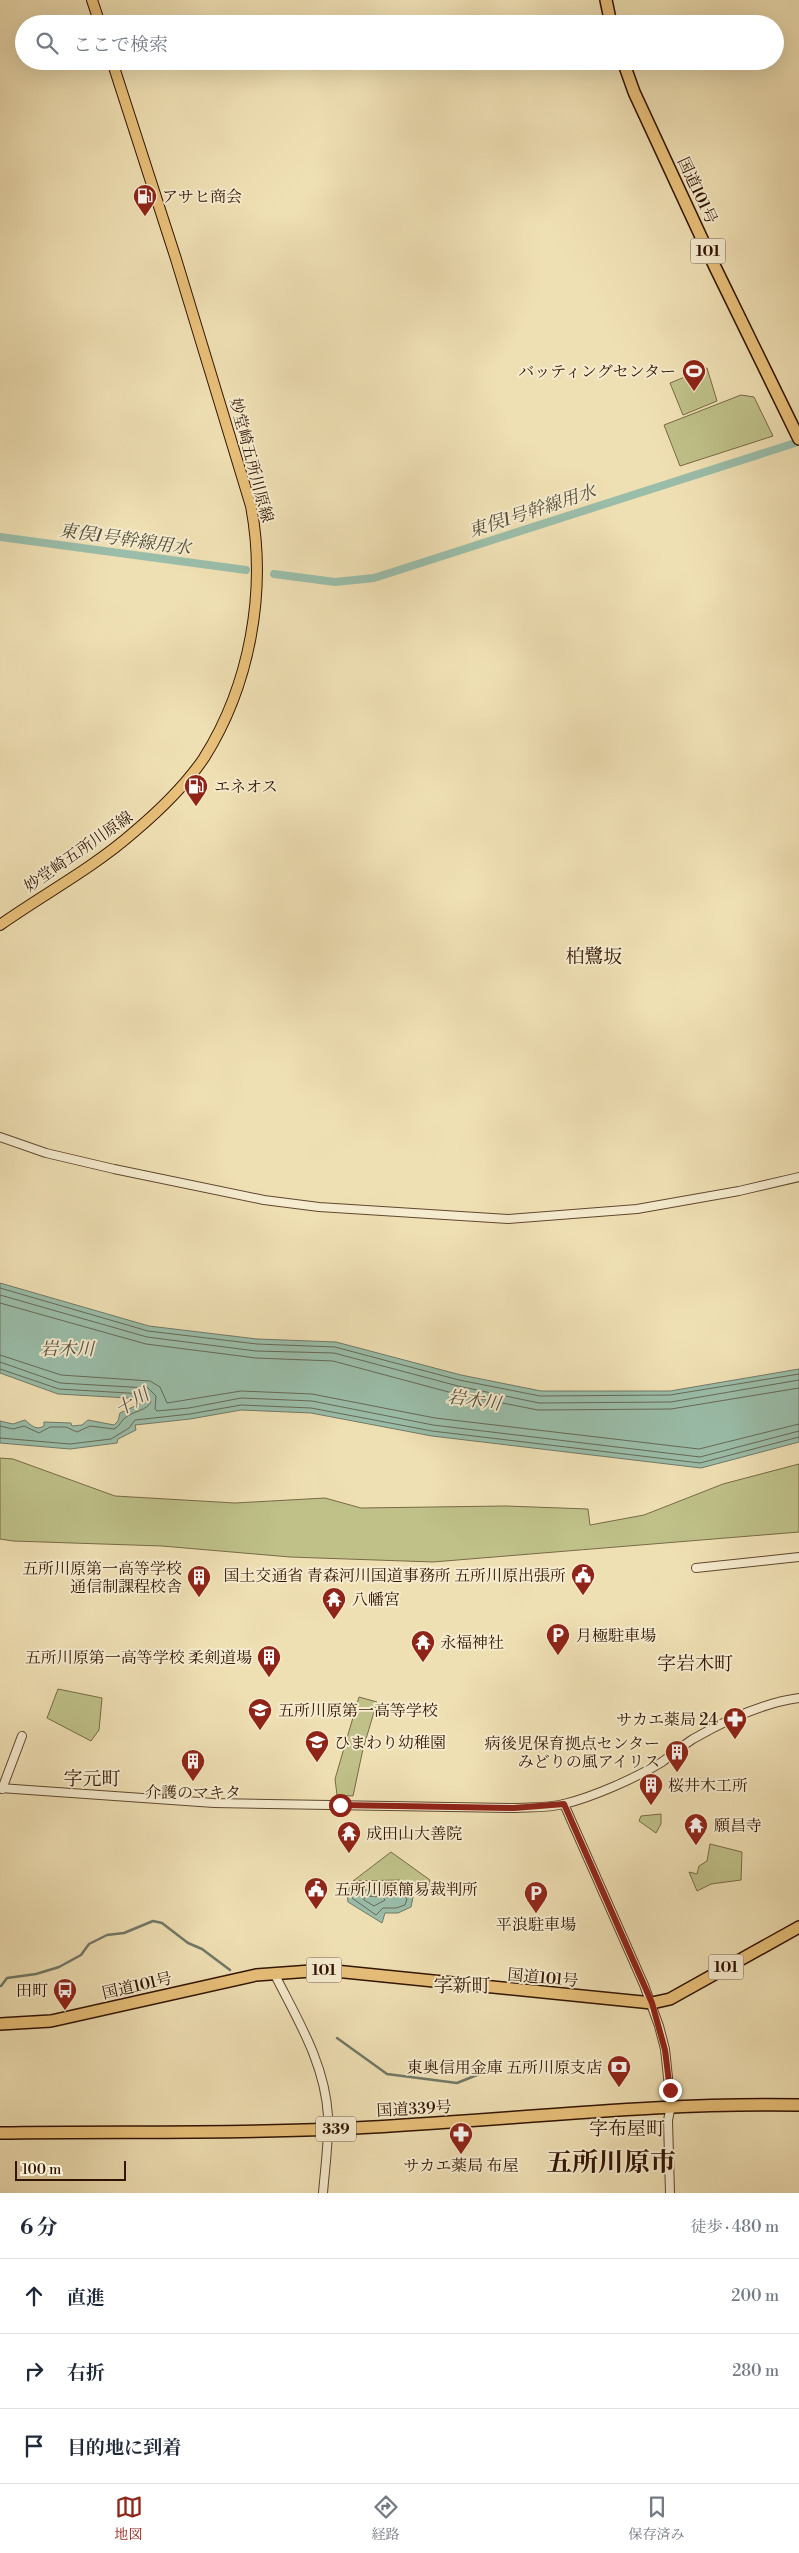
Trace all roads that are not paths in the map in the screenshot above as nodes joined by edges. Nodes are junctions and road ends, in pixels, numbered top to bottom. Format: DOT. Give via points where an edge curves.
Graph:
graph roads {
  1 [pos="92,0"];
  2 [pos="606,0"];
  3 [pos="97,15"];
  4 [pos="609,15"];
  5 [pos="115,70"];
  6 [pos="627,70"];
  7 [pos="799,439"];
  8 [pos="0,925"];
  9 [pos="0,1137"];
  10 [pos="799,1177"];
  11 [pos="799,1557"];
  12 [pos="696,1568"];
  13 [pos="799,1698"];
  14 [pos="22,1736"];
  15 [pos="1,1789"];
  16 [pos="564,1804"];
  17 [pos="799,1927"];
  18 [pos="274,1973"];
  19 [pos="652,2003"];
  20 [pos="0,2024"];
  21 [pos="799,2105"];
  22 [pos="671,2106"];
  23 [pos="328,2129"];
  24 [pos="0,2133"];
  25 [pos="323,2193"];
  26 [pos="670,2193"];
  1 -- 3 [label="main road"];
  2 -- 4 [label="highway"];
  5 -- 8 [label="main road, 妙堂崎五所川原線" via="245,482 257,536 252,629 241,679 225,716 204,758 174,795 103,856"];
  6 -- 7 [label="highway, 国道101号 / 101" via="634,92 711,258"];
  9 -- 10 [label="street" via="114,1169 264,1200 320,1207 508,1219 637,1209"];
  11 -- 12 [label="street"];
  13 -- 16 [label="street" via="722,1725 635,1775"];
  14 -- 15 [label="street"];
  15 -- 16 [label="street" via="214,1803 514,1808"];
  16 -- 19 [label="street"];
  17 -- 19 [label="highway, 国道101号 / 101" via="670,1999"];
  18 -- 19 [label="highway, 国道101号 / 101" via="325,1970"];
  18 -- 20 [label="highway, 国道101号 / 101" via="51,2020"];
  18 -- 23 [label="street" via="318,2063 327,2104"];
  19 -- 22 [label="street" via="665,2050"];
  21 -- 22 [label="highway, 国道339号 / 339"];
  22 -- 23 [label="highway, 国道339号 / 339"];
  22 -- 26 [label="street" via="668,2120"];
  23 -- 24 [label="highway, 国道339号 / 339"];
  23 -- 25 [label="street"];
}
